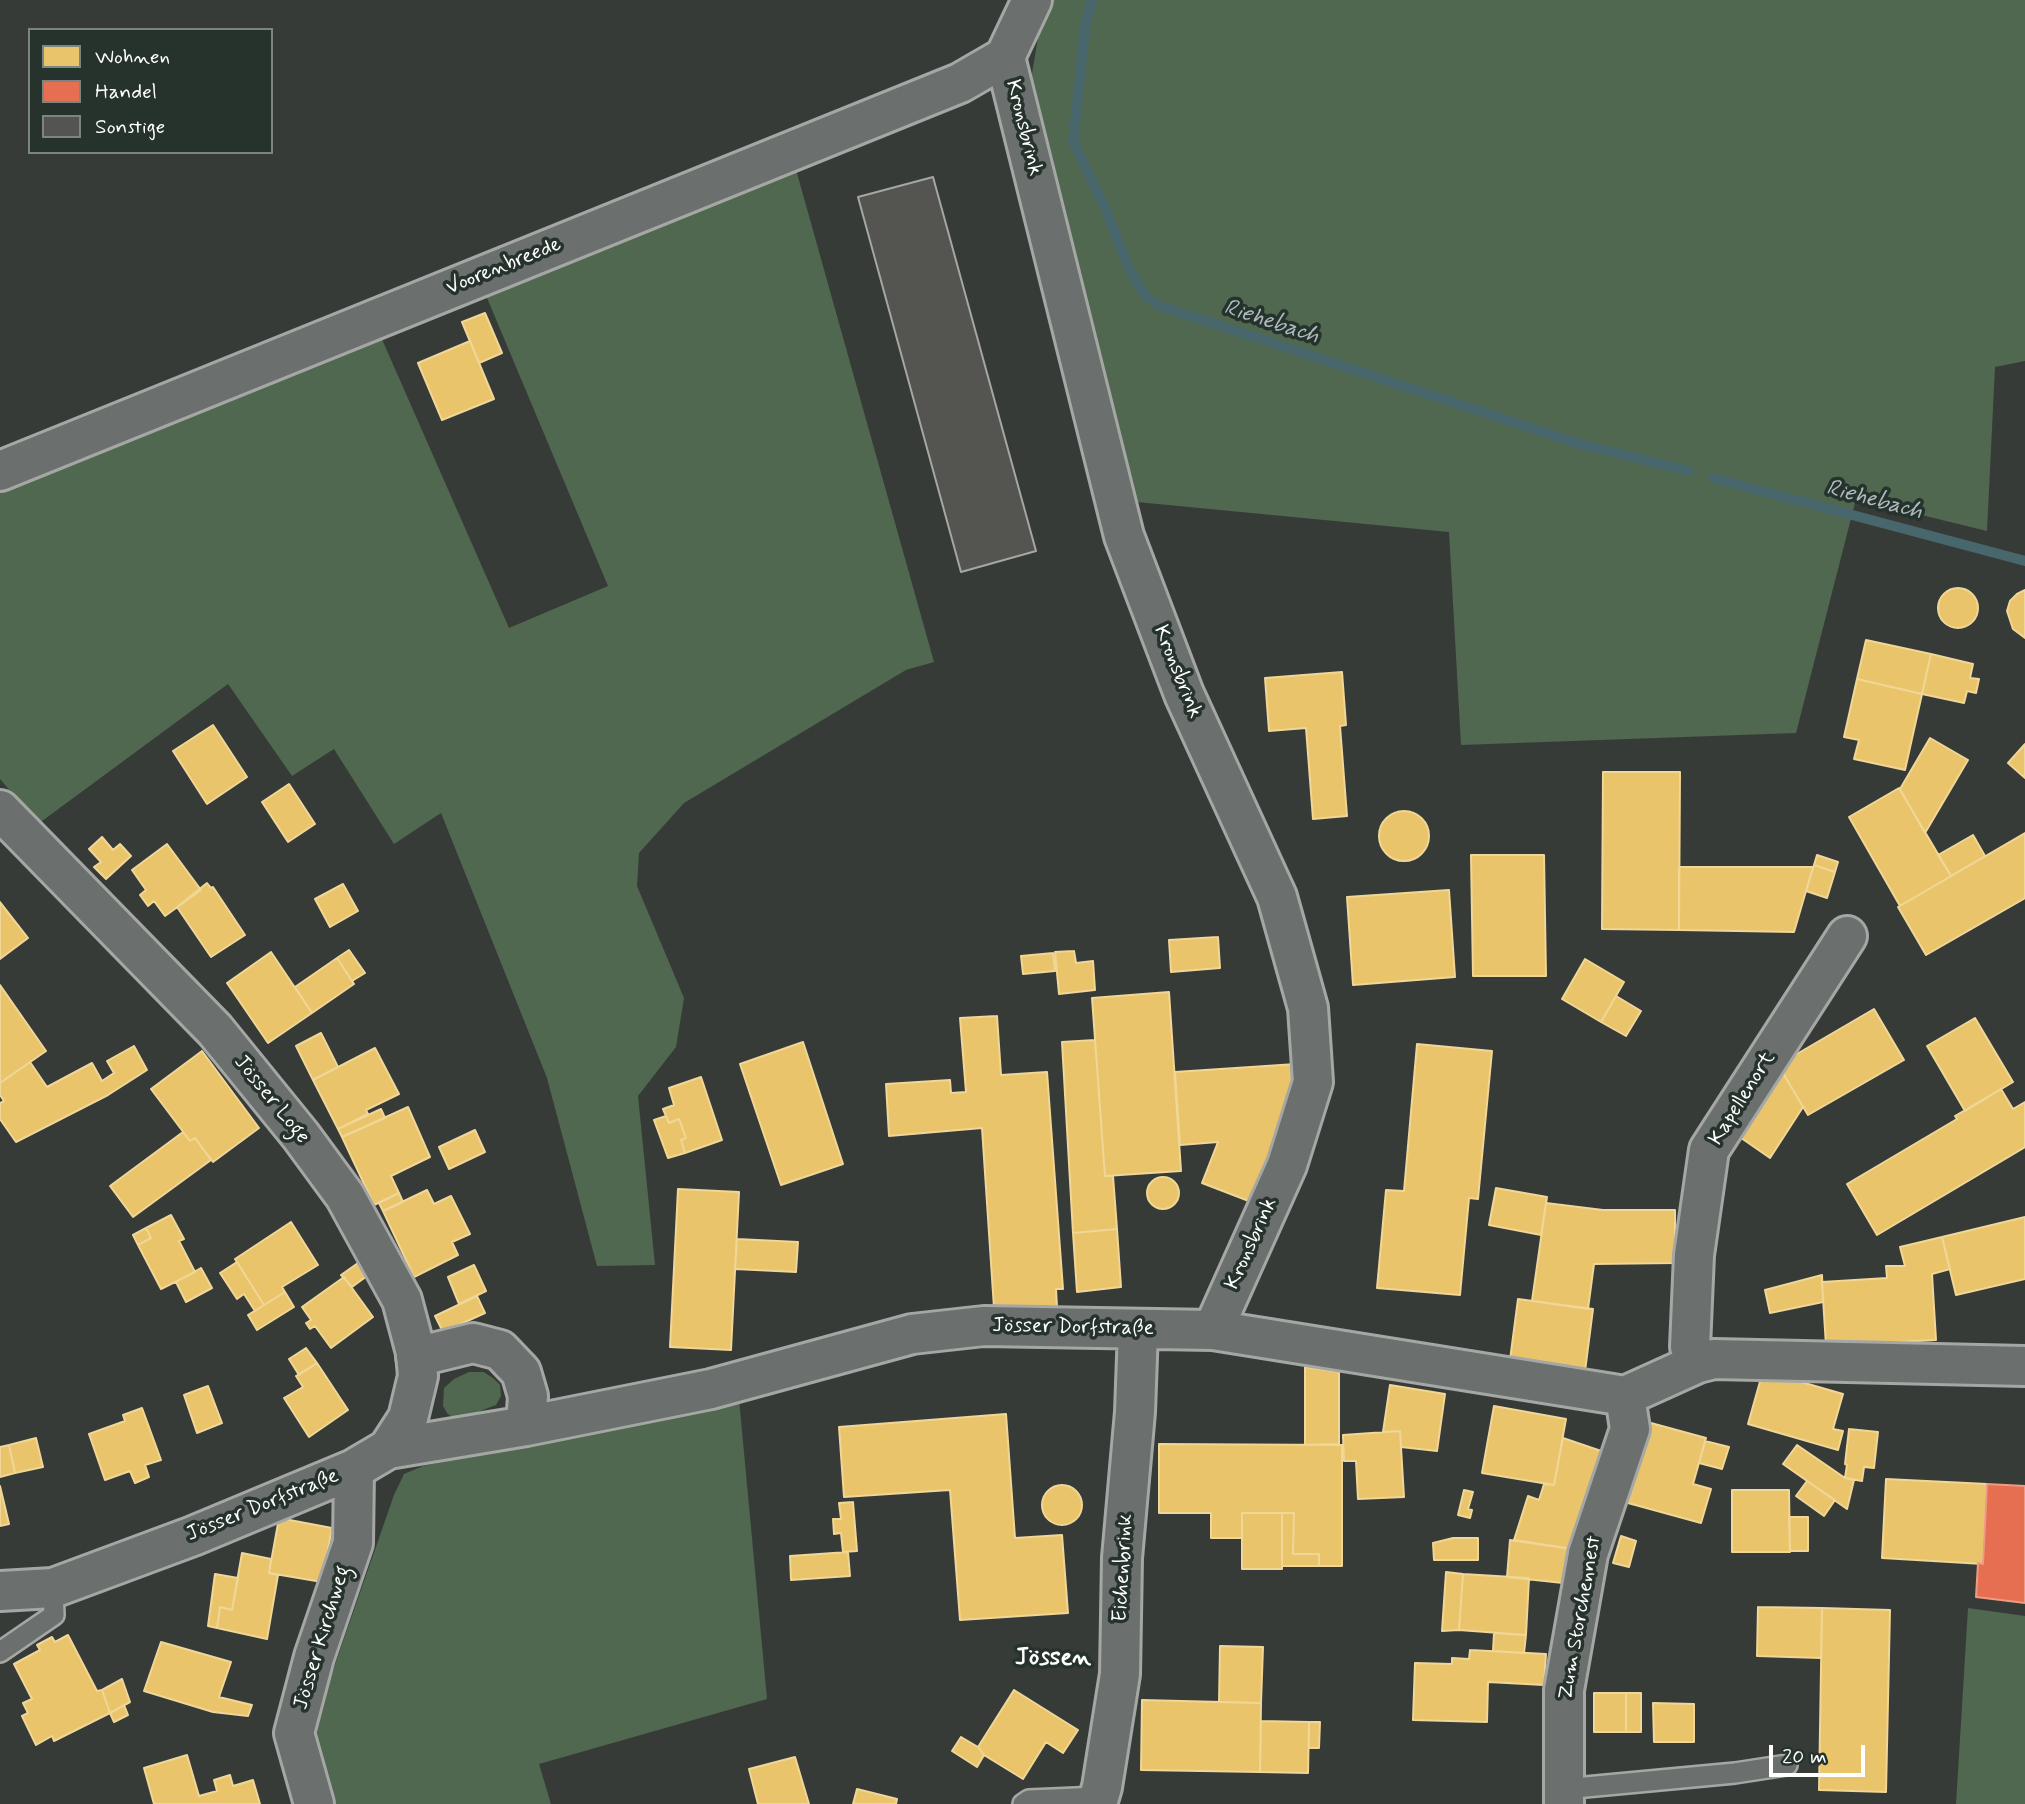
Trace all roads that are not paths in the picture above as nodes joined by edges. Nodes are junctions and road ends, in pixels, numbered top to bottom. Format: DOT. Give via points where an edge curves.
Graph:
graph roads {
  1 [pos="1032,0"];
  2 [pos="1005,57"];
  3 [pos="0,471"];
  4 [pos="0,810"];
  5 [pos="1847,936"];
  6 [pos="1138,1329"];
  7 [pos="1213,1330"];
  8 [pos="416,1357"];
  9 [pos="1698,1363"];
  10 [pos="2025,1366"];
  11 [pos="1625,1396"];
  12 [pos="526,1426"];
  13 [pos="388,1449"];
  14 [pos="355,1469"];
  15 [pos="53,1588"];
  16 [pos="0,1591"];
  17 [pos="0,1653"];
  18 [pos="1787,1765"];
  19 [pos="1564,1796"];
  20 [pos="1098,1800"];
  21 [pos="314,1804"];
  22 [pos="1023,1804"];
  1 -- 2 [label="street, Kronsbrink"];
  2 -- 3 [label="street, Voorenbreede" via="960,83"];
  2 -- 7 [label="street, Kronsbrink" via="1124,536 1184,694 1277,897 1308,1008 1313,1082 1287,1165"];
  4 -- 8 [label="street, Jösser Loge" via="215,1030 301,1136 345,1196 402,1300"];
  5 -- 9 [label="street, Kapellenort" via="1709,1150 1694,1268 1690,1347"];
  6 -- 7 [label="street, Jösser Dorfstraße"];
  6 -- 12 [label="street, Jösser Dorfstraße" via="984,1326 912,1334 711,1389"];
  6 -- 20 [label="street, Eichenbrink" via="1122,1558 1120,1674"];
  7 -- 11 [label="street, Jösser Dorfstraße"];
  8 -- 12 [label="street" via="473,1343 500,1350 521,1372 528,1396"];
  8 -- 13 [label="street, Jösser Loge" via="418,1376 408,1418"];
  9 -- 10 [label="street" via="1714,1359"];
  9 -- 11 [label="street"];
  11 -- 19 [label="street, Zum Storchennest" via="1629,1429 1588,1554 1564,1690"];
  12 -- 13 [label="street, Jösser Dorfstraße"];
  13 -- 14 [label="street, Jösser Dorfstraße"];
  14 -- 15 [label="street, Jösser Dorfstraße"];
  14 -- 21 [label="street, Jösser Kirchweg" via="353,1543 294,1733"];
  15 -- 16 [label="street, Jösser Dorfstraße"];
  15 -- 17 [label="lane" via="54,1615"];
  18 -- 19 [label="lane"];
  20 -- 22 [label="lane" via="1029,1800"];
}
